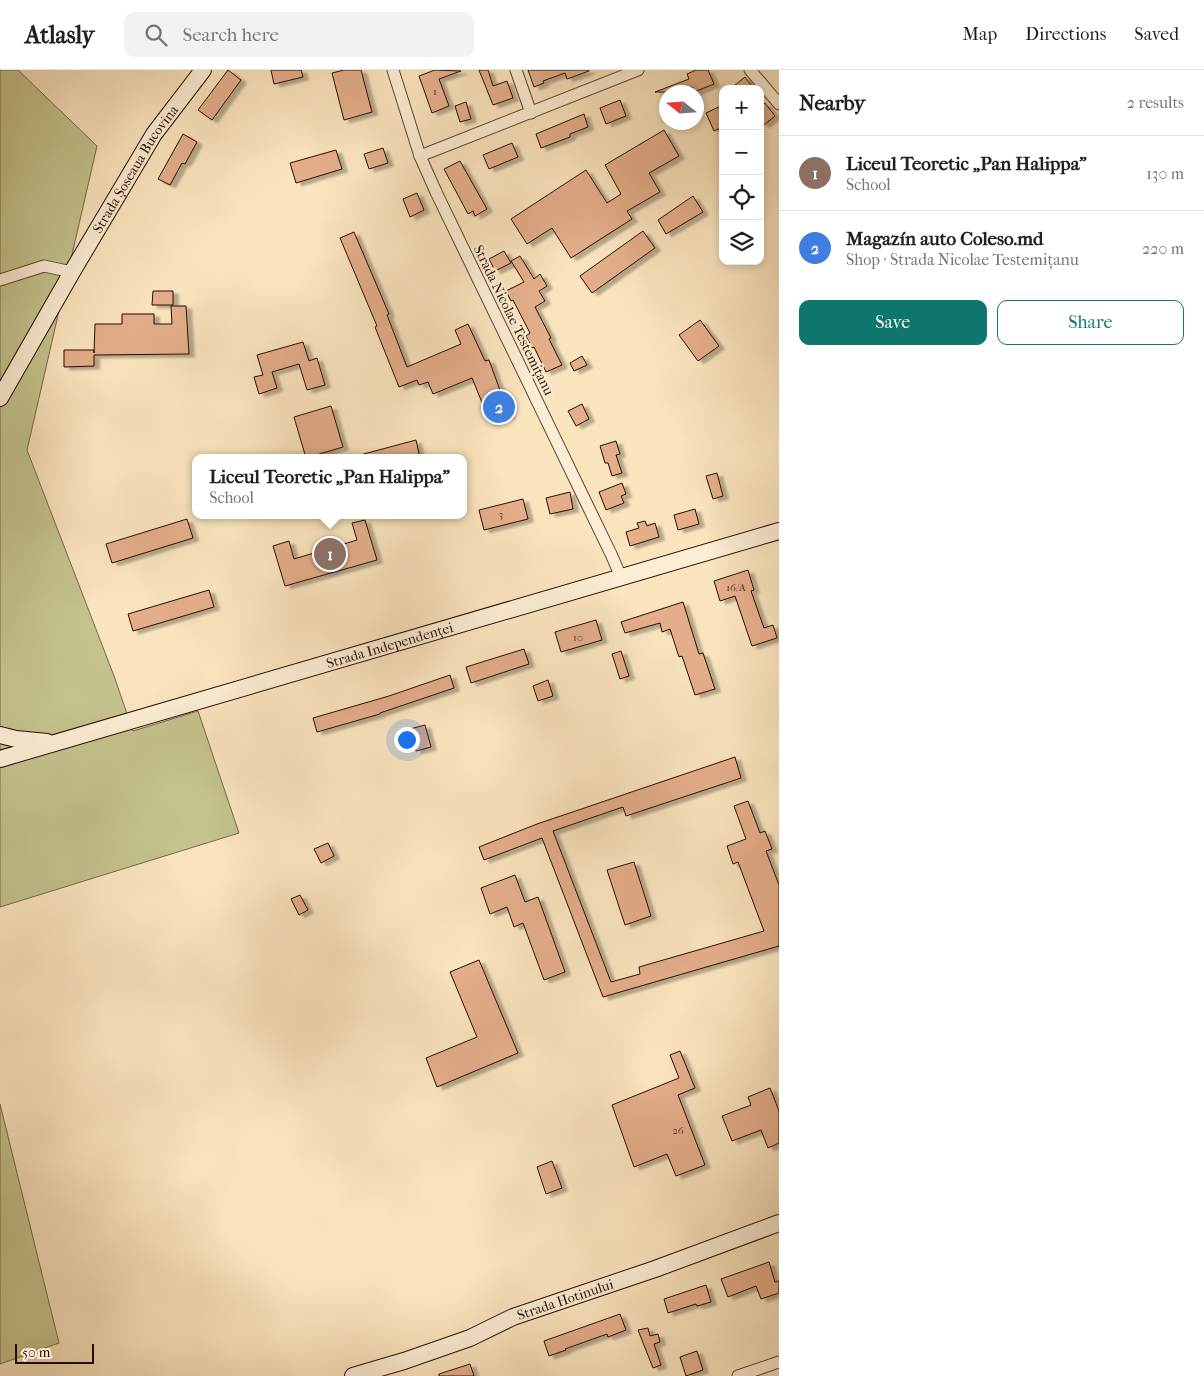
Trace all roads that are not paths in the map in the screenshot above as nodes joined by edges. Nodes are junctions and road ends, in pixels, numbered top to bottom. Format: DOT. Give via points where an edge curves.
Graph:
graph roads {
  1 [pos="204,70"];
  2 [pos="393,70"];
  3 [pos="516,70"];
  4 [pos="638,70"];
  5 [pos="750,70"];
  6 [pos="779,104"];
  7 [pos="531,113"];
  8 [pos="420,156"];
  9 [pos="72,272"];
  10 [pos="0,280"];
  11 [pos="0,398"];
  12 [pos="779,530"];
  13 [pos="620,577"];
  14 [pos="0,735"];
  15 [pos="57,743"];
  16 [pos="0,759"];
  17 [pos="779,1223"];
  18 [pos="779,1362"];
  19 [pos="353,1376"];
  20 [pos="738,1376"];
  1 -- 9 [label="main road, Strada Șoseaua Bucovina" via="154,134"];
  2 -- 8 [label="street, Strada Nicolae Testemițanu"];
  3 -- 7 [label="street"];
  4 -- 7 [label="street"];
  5 -- 6 [label="street"];
  7 -- 8 [label="street"];
  8 -- 13 [label="street, Strada Nicolae Testemițanu"];
  9 -- 10 [label="street" via="44,266"];
  9 -- 11 [label="main road, Strada Șoseaua Bucovina"];
  12 -- 13 [label="main road, Strada Independenței"];
  13 -- 15 [label="main road, Strada Independenței"];
  14 -- 15 [label="main road"];
  15 -- 16 [label="main road, Strada Independenței"];
  17 -- 19 [label="main road, Strada Hotinului" via="513,1317 462,1341"];
  18 -- 20 [label="street"];
}
